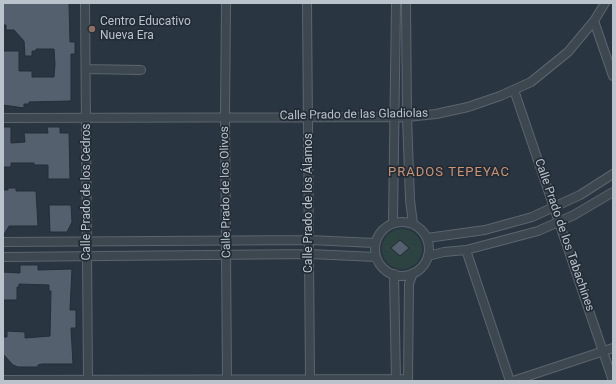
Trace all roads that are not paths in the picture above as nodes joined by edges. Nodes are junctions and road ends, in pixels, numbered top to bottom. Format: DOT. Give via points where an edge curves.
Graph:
graph roads {
  1 [pos="85,3"];
  2 [pos="226,3"];
  3 [pos="307,3"];
  4 [pos="396,3"];
  5 [pos="406,3"];
  6 [pos="605,3"];
  7 [pos="594,21"];
  8 [pos="86,69"];
  9 [pos="141,70"];
  10 [pos="613,76"];
  11 [pos="514,90"];
  12 [pos="225,116"];
  13 [pos="309,116"];
  14 [pos="86,117"];
  15 [pos="396,117"];
  16 [pos="407,117"];
  17 [pos="3,118"];
  18 [pos="613,174"];
  19 [pos="613,192"];
  20 [pos="555,208"];
  21 [pos="560,222"];
  22 [pos="393,223"];
  23 [pos="413,224"];
  24 [pos="427,238"];
  25 [pos="227,240"];
  26 [pos="309,240"];
  27 [pos="87,241"];
  28 [pos="3,242"];
  29 [pos="375,243"];
  30 [pos="466,250"];
  31 [pos="310,254"];
  32 [pos="227,255"];
  33 [pos="3,256"];
  34 [pos="87,256"];
  35 [pos="428,256"];
  36 [pos="376,257"];
  37 [pos="413,273"];
  38 [pos="394,274"];
  39 [pos="613,348"];
  40 [pos="602,351"];
  41 [pos="310,379"];
  42 [pos="3,380"];
  43 [pos="227,380"];
  44 [pos="396,380"];
  45 [pos="408,380"];
  46 [pos="88,381"];
  47 [pos="510,381"];
  48 [pos="514,381"];
  49 [pos="613,381"];
  1 -- 8 [label="street, Calle Prado de los Cedros"];
  2 -- 12 [label="street, Calle Prado de los Olivos"];
  3 -- 13 [label="street, Calle Prado de los Álamos"];
  4 -- 15 [label="street"];
  5 -- 16 [label="street"];
  6 -- 7 [label="street, Calle Prado de las Gladiolas"];
  7 -- 10 [label="street"];
  7 -- 11 [label="street, Calle Prado de las Gladiolas" via="568,52 531,82"];
  8 -- 9 [label="street"];
  8 -- 14 [label="street, Calle Prado de los Cedros"];
  11 -- 16 [label="street, Calle Prado de las Gladiolas" via="468,107"];
  11 -- 20 [label="street, Calle Prado de los Tabachines"];
  12 -- 13 [label="street, Calle Prado de las Gladiolas"];
  12 -- 14 [label="street, Calle Prado de las Gladiolas"];
  12 -- 25 [label="street, Calle Prado de los Olivos"];
  13 -- 15 [label="street, Calle Prado de las Gladiolas"];
  13 -- 26 [label="street, Calle Prado de los Álamos"];
  14 -- 17 [label="street, Calle Prado de las Gladiolas"];
  14 -- 27 [label="street, Calle Prado de los Cedros"];
  15 -- 16 [label="street, Calle Prado de las Gladiolas"];
  15 -- 22 [label="street"];
  16 -- 23 [label="street"];
  18 -- 20 [label="street"];
  19 -- 21 [label="street"];
  20 -- 21 [label="street, Calle Prado de los Tabachines"];
  20 -- 24 [label="street" via="496,228"];
  21 -- 30 [label="street"];
  21 -- 40 [label="street, Calle Prado de los Tabachines"];
  22 -- 23 [label="street"];
  22 -- 29 [label="street" via="381,231"];
  23 -- 24 [label="street"];
  24 -- 35 [label="street"];
  25 -- 26 [label="street"];
  25 -- 27 [label="street"];
  25 -- 32 [label="street, Calle Prado de los Olivos"];
  26 -- 29 [label="street"];
  26 -- 31 [label="street, Calle Prado de los Álamos"];
  27 -- 28 [label="street"];
  27 -- 34 [label="street, Calle Prado de los Cedros"];
  29 -- 36 [label="street"];
  30 -- 35 [label="street"];
  30 -- 47 [label="street"];
  31 -- 32 [label="street"];
  31 -- 36 [label="street"];
  31 -- 41 [label="street, Calle Prado de los Álamos"];
  32 -- 34 [label="street"];
  32 -- 43 [label="street, Calle Prado de los Olivos"];
  33 -- 34 [label="street"];
  34 -- 46 [label="street, Calle Prado de los Cedros"];
  35 -- 37 [label="street" via="422,266"];
  36 -- 38 [label="street" via="381,266"];
  37 -- 38 [label="street"];
  37 -- 45 [label="street" via="409,284"];
  38 -- 44 [label="street"];
  39 -- 40 [label="street"];
  40 -- 48 [label="street"];
  40 -- 49 [label="street, Calle Prado de los Tabachines"];
  41 -- 43 [label="street"];
  41 -- 44 [label="street"];
  42 -- 46 [label="street"];
  43 -- 46 [label="street"];
  44 -- 45 [label="street"];
}
